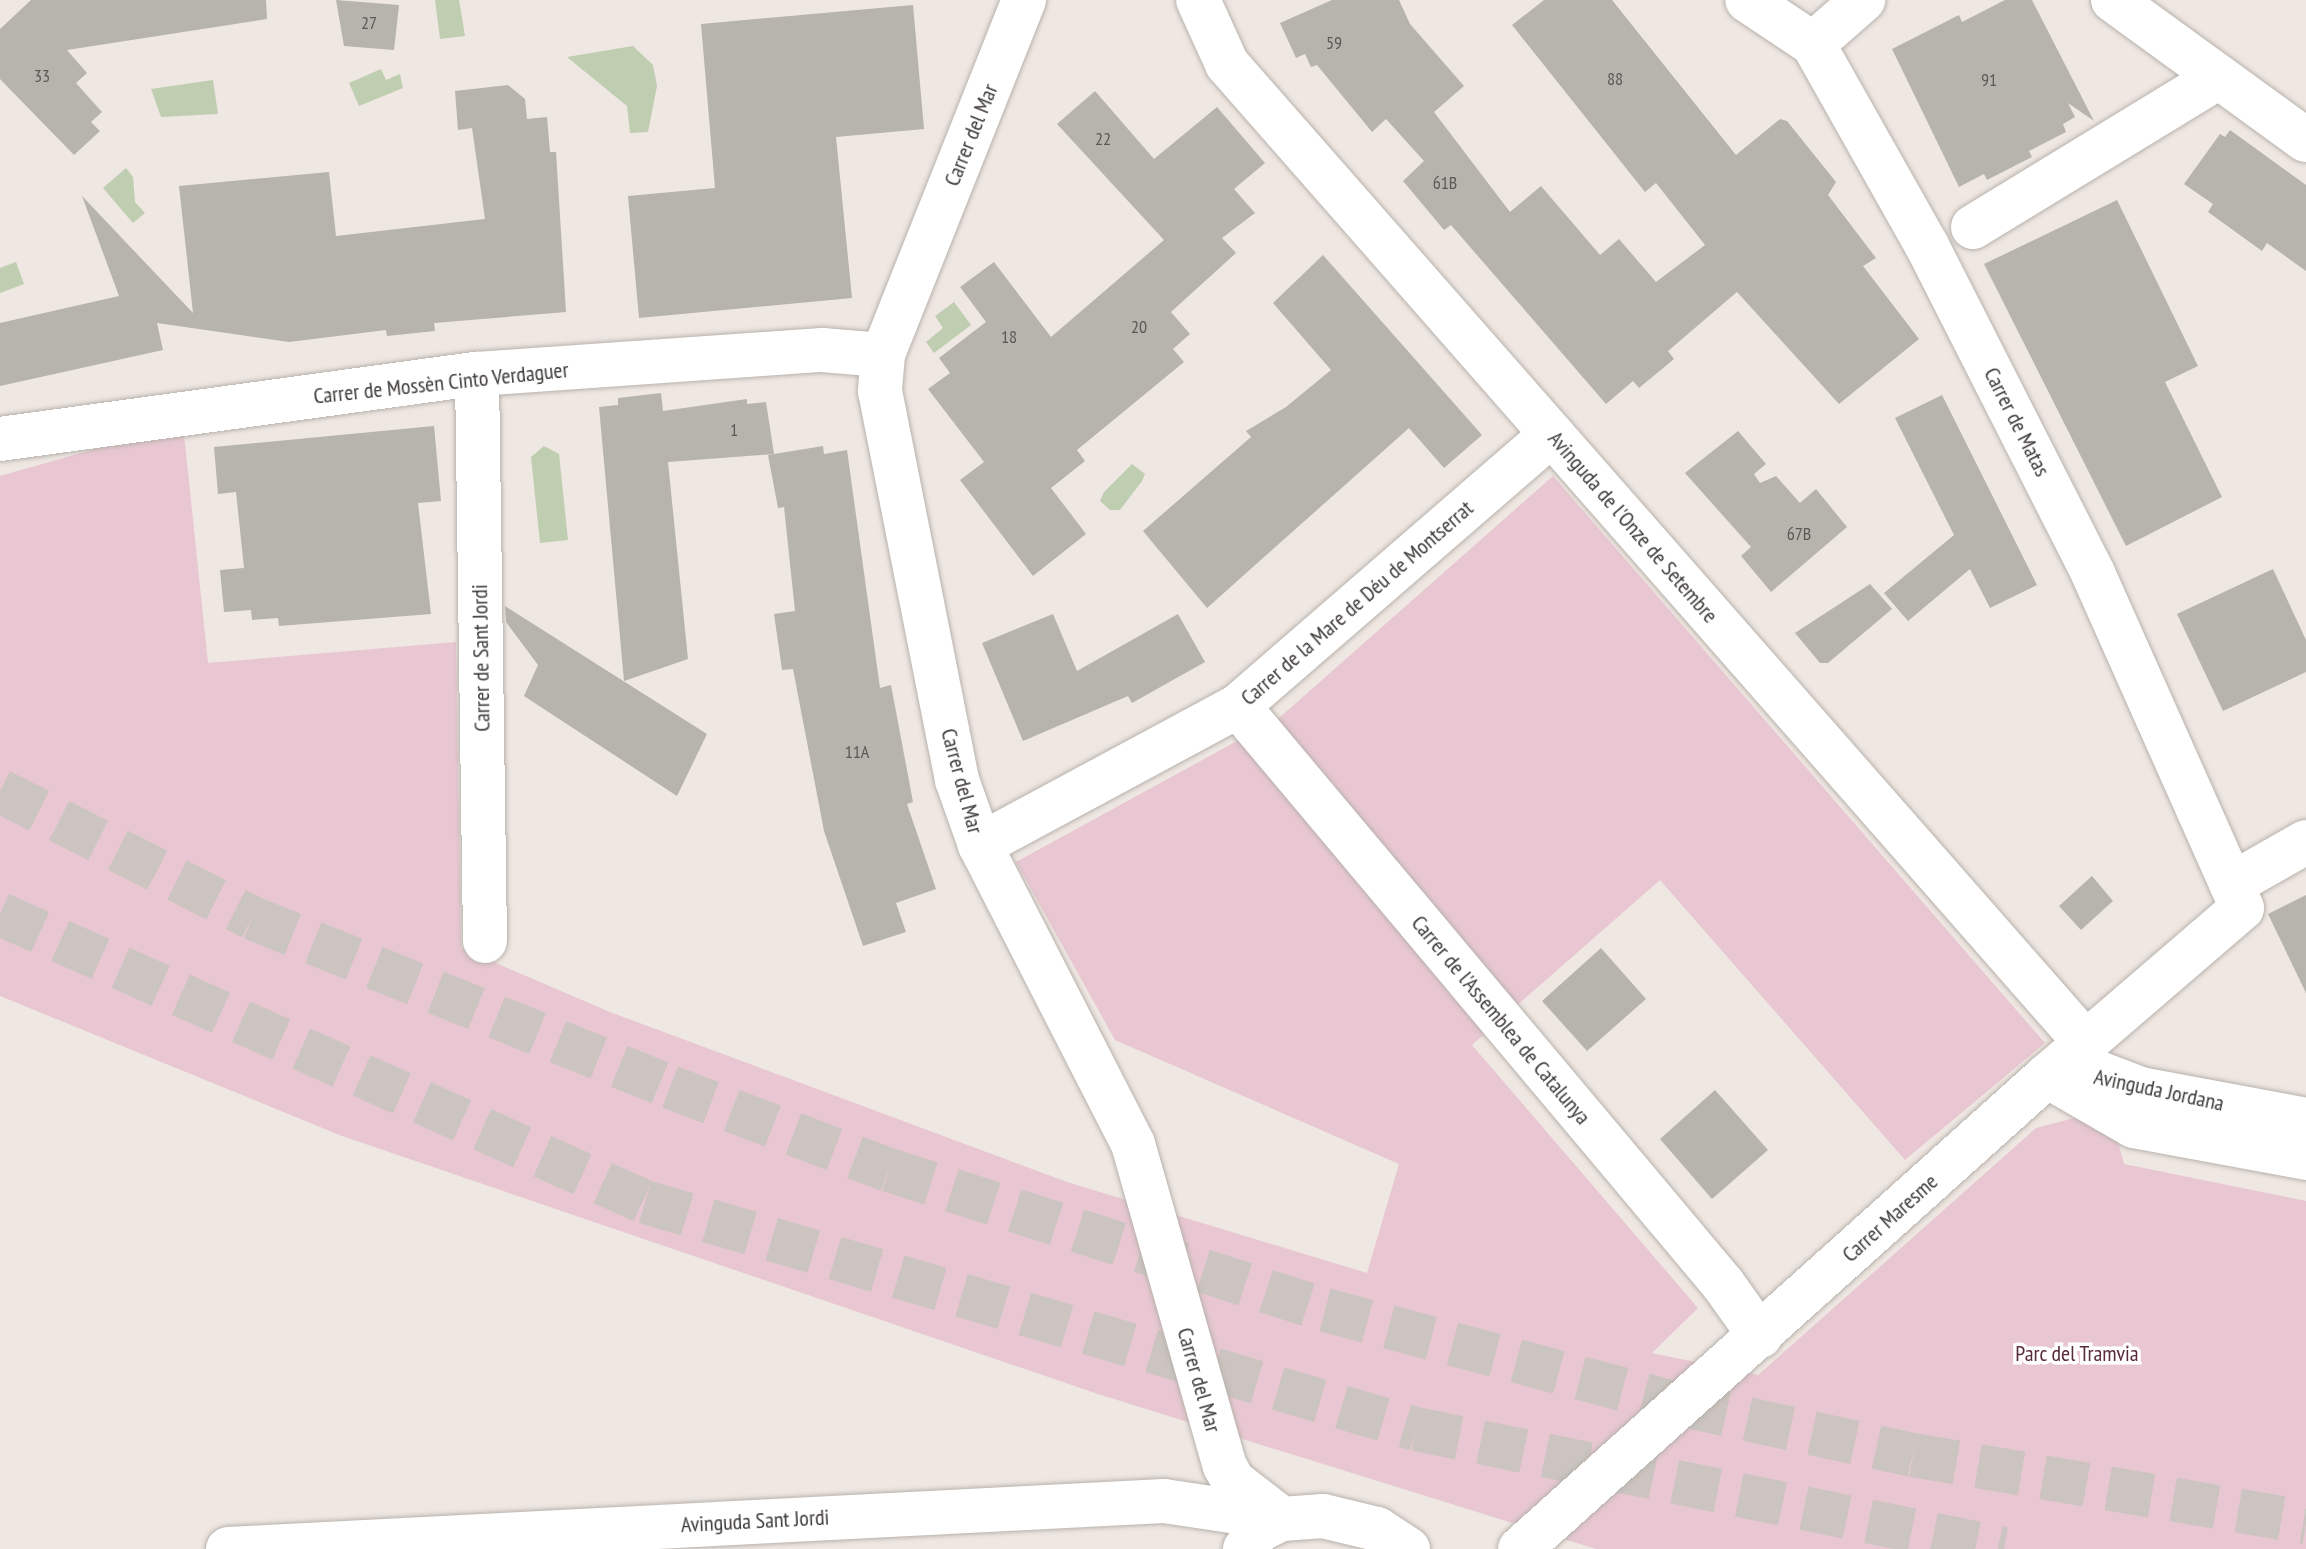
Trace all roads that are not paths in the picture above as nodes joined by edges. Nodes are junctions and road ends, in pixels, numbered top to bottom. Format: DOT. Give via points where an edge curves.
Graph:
graph roads {
  1 [pos="1024,0"];
  2 [pos="1198,0"];
  3 [pos="1747,0"];
  4 [pos="1805,0"];
  5 [pos="1863,0"];
  6 [pos="2113,0"];
  7 [pos="1813,44"];
  8 [pos="2219,77"];
  9 [pos="2306,140"];
  10 [pos="1973,227"];
  11 [pos="883,355"];
  12 [pos="477,374"];
  13 [pos="1552,434"];
  14 [pos="0,439"];
  15 [pos="1238,706"];
  16 [pos="2306,842"];
  17 [pos="980,845"];
  18 [pos="2232,884"];
  19 [pos="485,941"];
  20 [pos="2085,1042"];
  21 [pos="2047,1076"];
  22 [pos="2306,1120"];
  23 [pos="2306,1158"];
  24 [pos="1760,1336"];
  25 [pos="1282,1519"];
  26 [pos="228,1549"];
  27 [pos="1245,1549"];
  28 [pos="1408,1549"];
  29 [pos="1520,1549"];
  1 -- 11 [label="street, Carrer del Mar"];
  2 -- 13 [label="street, Avinguda de l'Onze de Setembre" via="1227,64"];
  3 -- 7 [label="street, Carrer de Matas"];
  4 -- 7 [label="street"];
  5 -- 7 [label="street"];
  6 -- 8 [label="street"];
  7 -- 18 [label="street, Carrer de Matas" via="1927,246 2093,573"];
  8 -- 9 [label="street"];
  8 -- 10 [label="street"];
  11 -- 12 [label="street, Carrer de Mossèn Cinto Verdaguer" via="822,350"];
  11 -- 17 [label="street, Carrer del Mar" via="883,406 957,780"];
  12 -- 14 [label="street, Carrer de Mossèn Cinto Verdaguer"];
  12 -- 19 [label="street, Carrer de Sant Jordi"];
  13 -- 15 [label="street, Carrer de la Mare de Déu de Montserrat"];
  13 -- 20 [label="street, Avinguda de l'Onze de Setembre"];
  15 -- 17 [label="street, Carrer de la Mare de Déu de Montserrat"];
  15 -- 24 [label="street, Carrer de l'Assemblea de Catalunya" via="1723,1284"];
  16 -- 18 [label="street"];
  17 -- 25 [label="street, Carrer del Mar" via="1133,1144 1225,1466 1233,1481"];
  18 -- 20 [label="street, Carrer Maresme" via="2242,908"];
  20 -- 21 [label="street, Carrer Maresme"];
  21 -- 22 [label="street, Avinguda Jordana" via="2099,1073 2141,1089"];
  21 -- 23 [label="street, Avinguda Jordana" via="2134,1126"];
  21 -- 24 [label="street, Carrer Maresme"];
  24 -- 29 [label="street, Carrer Maresme"];
  25 -- 26 [label="street, Avinguda Sant Jordi" via="1164,1501"];
  25 -- 27 [label="street" via="1259,1530"];
  25 -- 28 [label="street, Avinguda Sant Jordi" via="1323,1516 1352,1521"];
}
